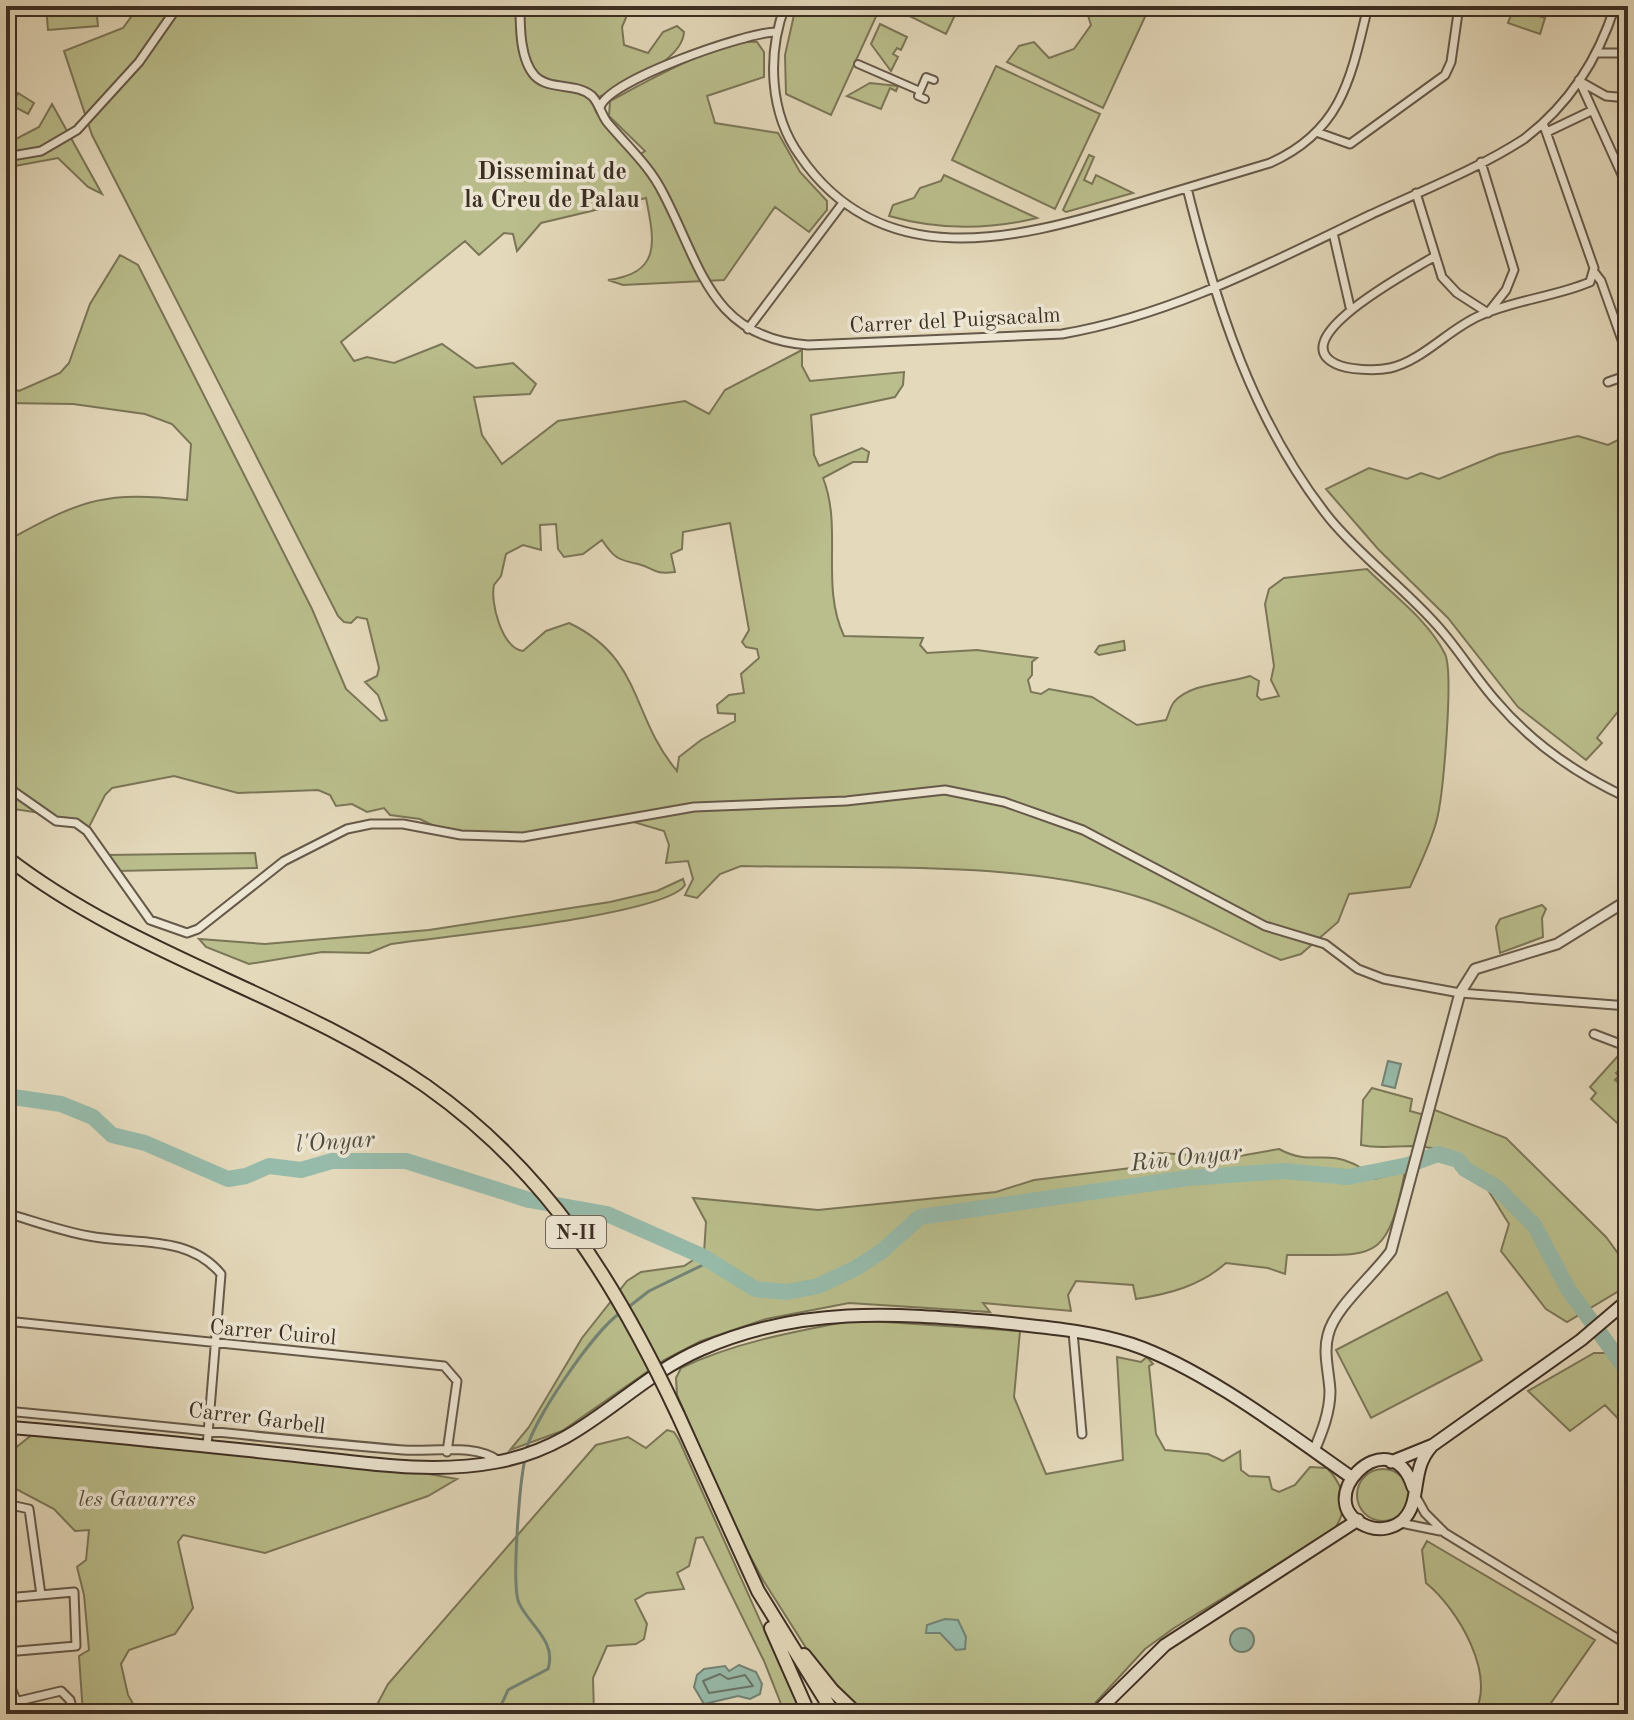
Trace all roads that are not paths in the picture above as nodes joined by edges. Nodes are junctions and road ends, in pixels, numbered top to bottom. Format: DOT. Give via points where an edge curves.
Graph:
graph roads {
  1 [pos="178,6"];
  2 [pos="520,6"];
  3 [pos="785,6"];
  4 [pos="1368,6"];
  5 [pos="1459,6"];
  6 [pos="1615,6"];
  7 [pos="776,32"];
  8 [pos="1599,53"];
  9 [pos="1628,53"];
  10 [pos="858,64"];
  11 [pos="934,80"];
  12 [pos="1579,80"];
  13 [pos="920,91"];
  14 [pos="1628,98"];
  15 [pos="925,99"];
  16 [pos="600,108"];
  17 [pos="1591,111"];
  18 [pos="1543,123"];
  19 [pos="1547,132"];
  20 [pos="1319,133"];
  21 [pos="6,157"];
  22 [pos="1481,162"];
  23 [pos="1187,188"];
  24 [pos="1628,188"];
  25 [pos="1416,193"];
  26 [pos="842,204"];
  27 [pos="1333,233"];
  28 [pos="1435,256"];
  29 [pos="1594,272"];
  30 [pos="1216,287"];
  31 [pos="1350,307"];
  32 [pos="1488,313"];
  33 [pos="748,329"];
  34 [pos="1628,357"];
  35 [pos="1628,375"];
  36 [pos="1608,382"];
  37 [pos="6,786"];
  38 [pos="1628,798"];
  39 [pos="6,857"];
  40 [pos="1628,900"];
  41 [pos="1460,993"];
  42 [pos="1628,1006"];
  43 [pos="1594,1034"];
  44 [pos="1627,1048"];
  45 [pos="6,1213"];
  46 [pos="1628,1300"];
  47 [pos="6,1321"];
  48 [pos="1073,1332"];
  49 [pos="216,1343"];
  50 [pos="6,1411"];
  51 [pos="6,1427"];
  52 [pos="208,1429"];
  53 [pos="1082,1434"];
  54 [pos="1433,1445"];
  55 [pos="207,1446"];
  56 [pos="1314,1451"];
  57 [pos="6,1452"];
  58 [pos="447,1452"];
  59 [pos="500,1462"];
  60 [pos="1391,1462"];
  61 [pos="1351,1477"];
  62 [pos="1414,1490"];
  63 [pos="6,1495"];
  64 [pos="6,1504"];
  65 [pos="1358,1520"];
  66 [pos="1399,1523"];
  67 [pos="1445,1533"];
  68 [pos="752,1580"];
  69 [pos="41,1595"];
  70 [pos="6,1598"];
  71 [pos="764,1602"];
  72 [pos="1628,1645"];
  73 [pos="6,1652"];
  74 [pos="6,1677"];
  75 [pos="17,1702"];
  76 [pos="6,1704"];
  77 [pos="74,1714"];
  78 [pos="809,1714"];
  79 [pos="834,1714"];
  80 [pos="857,1714"];
  81 [pos="1095,1714"];
  1 -- 21 [label="street" via="139,62 71,135 41,151"];
  2 -- 16 [label="street, Carrer del Puigsacalm" via="527,64 536,77 579,89"];
  3 -- 7 [label="street"];
  4 -- 20 [label="street" via="1336,107"];
  5 -- 20 [label="street" via="1451,62 1440,81 1350,144"];
  6 -- 8 [label="street, Carrer del Puigsacalm"];
  7 -- 16 [label="street" via="744,37 667,64 606,96"];
  7 -- 26 [label="street" via="774,73 782,121 808,169"];
  8 -- 9 [label="street"];
  8 -- 12 [label="street, Carrer del Puigsacalm"];
  10 -- 13 [label="street"];
  11 -- 13 [label="street" via="926,77"];
  12 -- 14 [label="street" via="1606,96"];
  12 -- 17 [label="street"];
  12 -- 18 [label="street, Carrer del Puigsacalm"];
  13 -- 15 [label="street" via="918,96"];
  16 -- 33 [label="street, Carrer del Puigsacalm" via="654,176 708,290"];
  17 -- 19 [label="street"];
  17 -- 24 [label="street"];
  18 -- 19 [label="street"];
  18 -- 22 [label="street, Carrer del Puigsacalm"];
  19 -- 29 [label="street"];
  20 -- 23 [label="street" via="1270,163"];
  22 -- 25 [label="street, Carrer del Puigsacalm"];
  22 -- 32 [label="street" via="1514,270"];
  23 -- 26 [label="street" via="1042,231 988,239 925,236 862,216"];
  23 -- 30 [label="street"];
  25 -- 27 [label="street, Carrer del Puigsacalm"];
  25 -- 28 [label="street"];
  26 -- 33 [label="street"];
  27 -- 30 [label="street, Carrer del Puigsacalm"];
  27 -- 31 [label="street"];
  28 -- 31 [label="street"];
  28 -- 32 [label="street" via="1446,284"];
  29 -- 32 [label="street" via="1583,285"];
  29 -- 34 [label="street"];
  30 -- 33 [label="street, Carrer del Puigsacalm" via="1175,305 1062,334 808,345 786,344"];
  30 -- 38 [label="street" via="1269,428 1331,520 1419,606 1497,703 1545,748 1585,778"];
  31 -- 32 [label="street" via="1324,340 1326,356 1341,366 1376,369 1399,365"];
  35 -- 36 [label="street"];
  37 -- 41 [label="street" via="56,821 76,823 87,831 150,920 187,933 284,861 347,829 403,824 461,835 523,837 694,807 846,801 945,790 1004,802 1083,830 1265,926 1325,944 1358,969"];
  39 -- 68 [label="highway, N-II, bridge" via="92,917 373,1050 504,1151 566,1219 621,1301"];
  40 -- 41 [label="street" via="1557,944 1472,971"];
  41 -- 42 [label="street"];
  41 -- 56 [label="street" via="1391,1251 1344,1306 1328,1335 1330,1393"];
  43 -- 44 [label="street"];
  45 -- 49 [label="street" via="93,1237 173,1245 212,1262 221,1274"];
  46 -- 54 [label="main road" via="1550,1363"];
  47 -- 49 [label="street, Carrer Cuirol"];
  48 -- 53 [label="street"];
  48 -- 56 [label="main road" via="1129,1344 1181,1367"];
  48 -- 59 [label="main road" via="918,1316 820,1317 697,1351 574,1435"];
  49 -- 52 [label="street"];
  49 -- 58 [label="street, Carrer Cuirol" via="444,1366 457,1381"];
  50 -- 52 [label="street, Carrer Garbell"];
  51 -- 55 [label="main road"];
  52 -- 55 [label="street"];
  52 -- 58 [label="street, Carrer Garbell"];
  54 -- 60 [label="main road"];
  54 -- 62 [label="main road" via="1418,1465"];
  55 -- 59 [label="main road" via="430,1467"];
  56 -- 61 [label="main road"];
  57 -- 63 [label="street"];
  58 -- 59 [label="street, Carrer Garbell" via="489,1453"];
  60 -- 61 [label="main road" via="1369,1462"];
  60 -- 62 [label="main road" via="1406,1472"];
  61 -- 65 [label="main road" via="1347,1502"];
  62 -- 66 [label="main road" via="1411,1510"];
  62 -- 67 [label="street" via="1425,1513"];
  64 -- 69 [label="street" via="29,1509"];
  65 -- 66 [label="main road" via="1377,1529"];
  65 -- 81 [label="main road" via="1165,1645"];
  66 -- 67 [label="street"];
  67 -- 72 [label="street"];
  68 -- 71 [label="highway, N-II"];
  68 -- 78 [label="highway"];
  69 -- 70 [label="street"];
  69 -- 73 [label="street" via="74,1592 76,1646"];
  71 -- 79 [label="highway, N-II"];
  71 -- 80 [label="highway" via="823,1680"];
  74 -- 75 [label="street"];
  75 -- 76 [label="street"];
  75 -- 77 [label="street" via="61,1691"];
}
